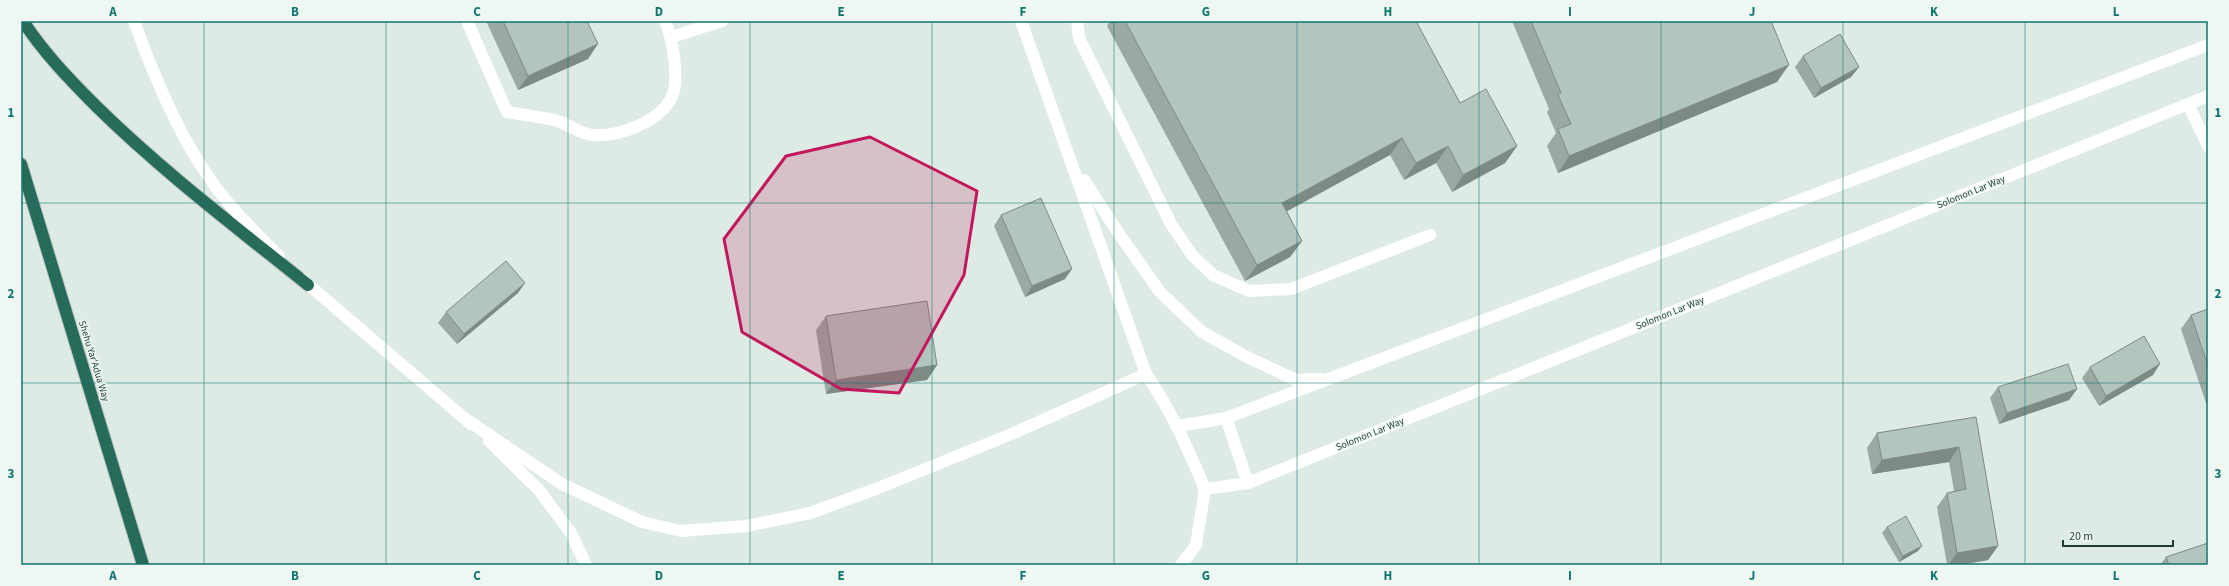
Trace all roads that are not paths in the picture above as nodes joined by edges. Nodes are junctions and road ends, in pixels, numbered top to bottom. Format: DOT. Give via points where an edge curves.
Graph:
graph roads {
  1 [pos="23,21"];
  2 [pos="134,21"];
  3 [pos="467,21"];
  4 [pos="666,21"];
  5 [pos="722,21"];
  6 [pos="1021,21"];
  7 [pos="1077,21"];
  8 [pos="672,37"];
  9 [pos="2208,45"];
  10 [pos="2208,96"];
  11 [pos="2188,104"];
  12 [pos="2208,146"];
  13 [pos="1073,163"];
  14 [pos="21,164"];
  15 [pos="1430,236"];
  16 [pos="308,285"];
  17 [pos="1146,374"];
  18 [pos="1332,379"];
  19 [pos="1226,418"];
  20 [pos="467,420"];
  21 [pos="1178,426"];
  22 [pos="1248,483"];
  23 [pos="1205,489"];
  24 [pos="143,565"];
  25 [pos="586,565"];
  26 [pos="1181,565"];
  1 -- 16 [label="highway" via="70,80 124,134"];
  2 -- 16 [label="street" via="171,112 210,180 252,230"];
  3 -- 8 [label="street" via="507,112 558,121 591,135 629,130 658,114 673,95 675,66"];
  4 -- 8 [label="street"];
  5 -- 8 [label="street"];
  6 -- 13 [label="street"];
  7 -- 15 [label="street" via="1079,38 1171,224 1192,254 1213,275 1249,291 1291,289"];
  9 -- 18 [label="street"];
  10 -- 11 [label="street, Solomon Lar Way"];
  11 -- 12 [label="street"];
  11 -- 22 [label="street, Solomon Lar Way"];
  13 -- 17 [label="street"];
  13 -- 18 [label="street" via="1160,292 1202,332 1296,380"];
  14 -- 24 [label="highway, Shehu Yar'Adua Way"];
  16 -- 20 [label="street"];
  17 -- 20 [label="street" via="1014,433 810,513 747,526 680,531 642,522 562,484"];
  17 -- 21 [label="street"];
  18 -- 19 [label="street"];
  19 -- 21 [label="street"];
  19 -- 22 [label="street"];
  20 -- 25 [label="street" via="539,490 571,533"];
  21 -- 23 [label="street"];
  22 -- 23 [label="street, Solomon Lar Way"];
  23 -- 26 [label="street" via="1196,545"];
}
